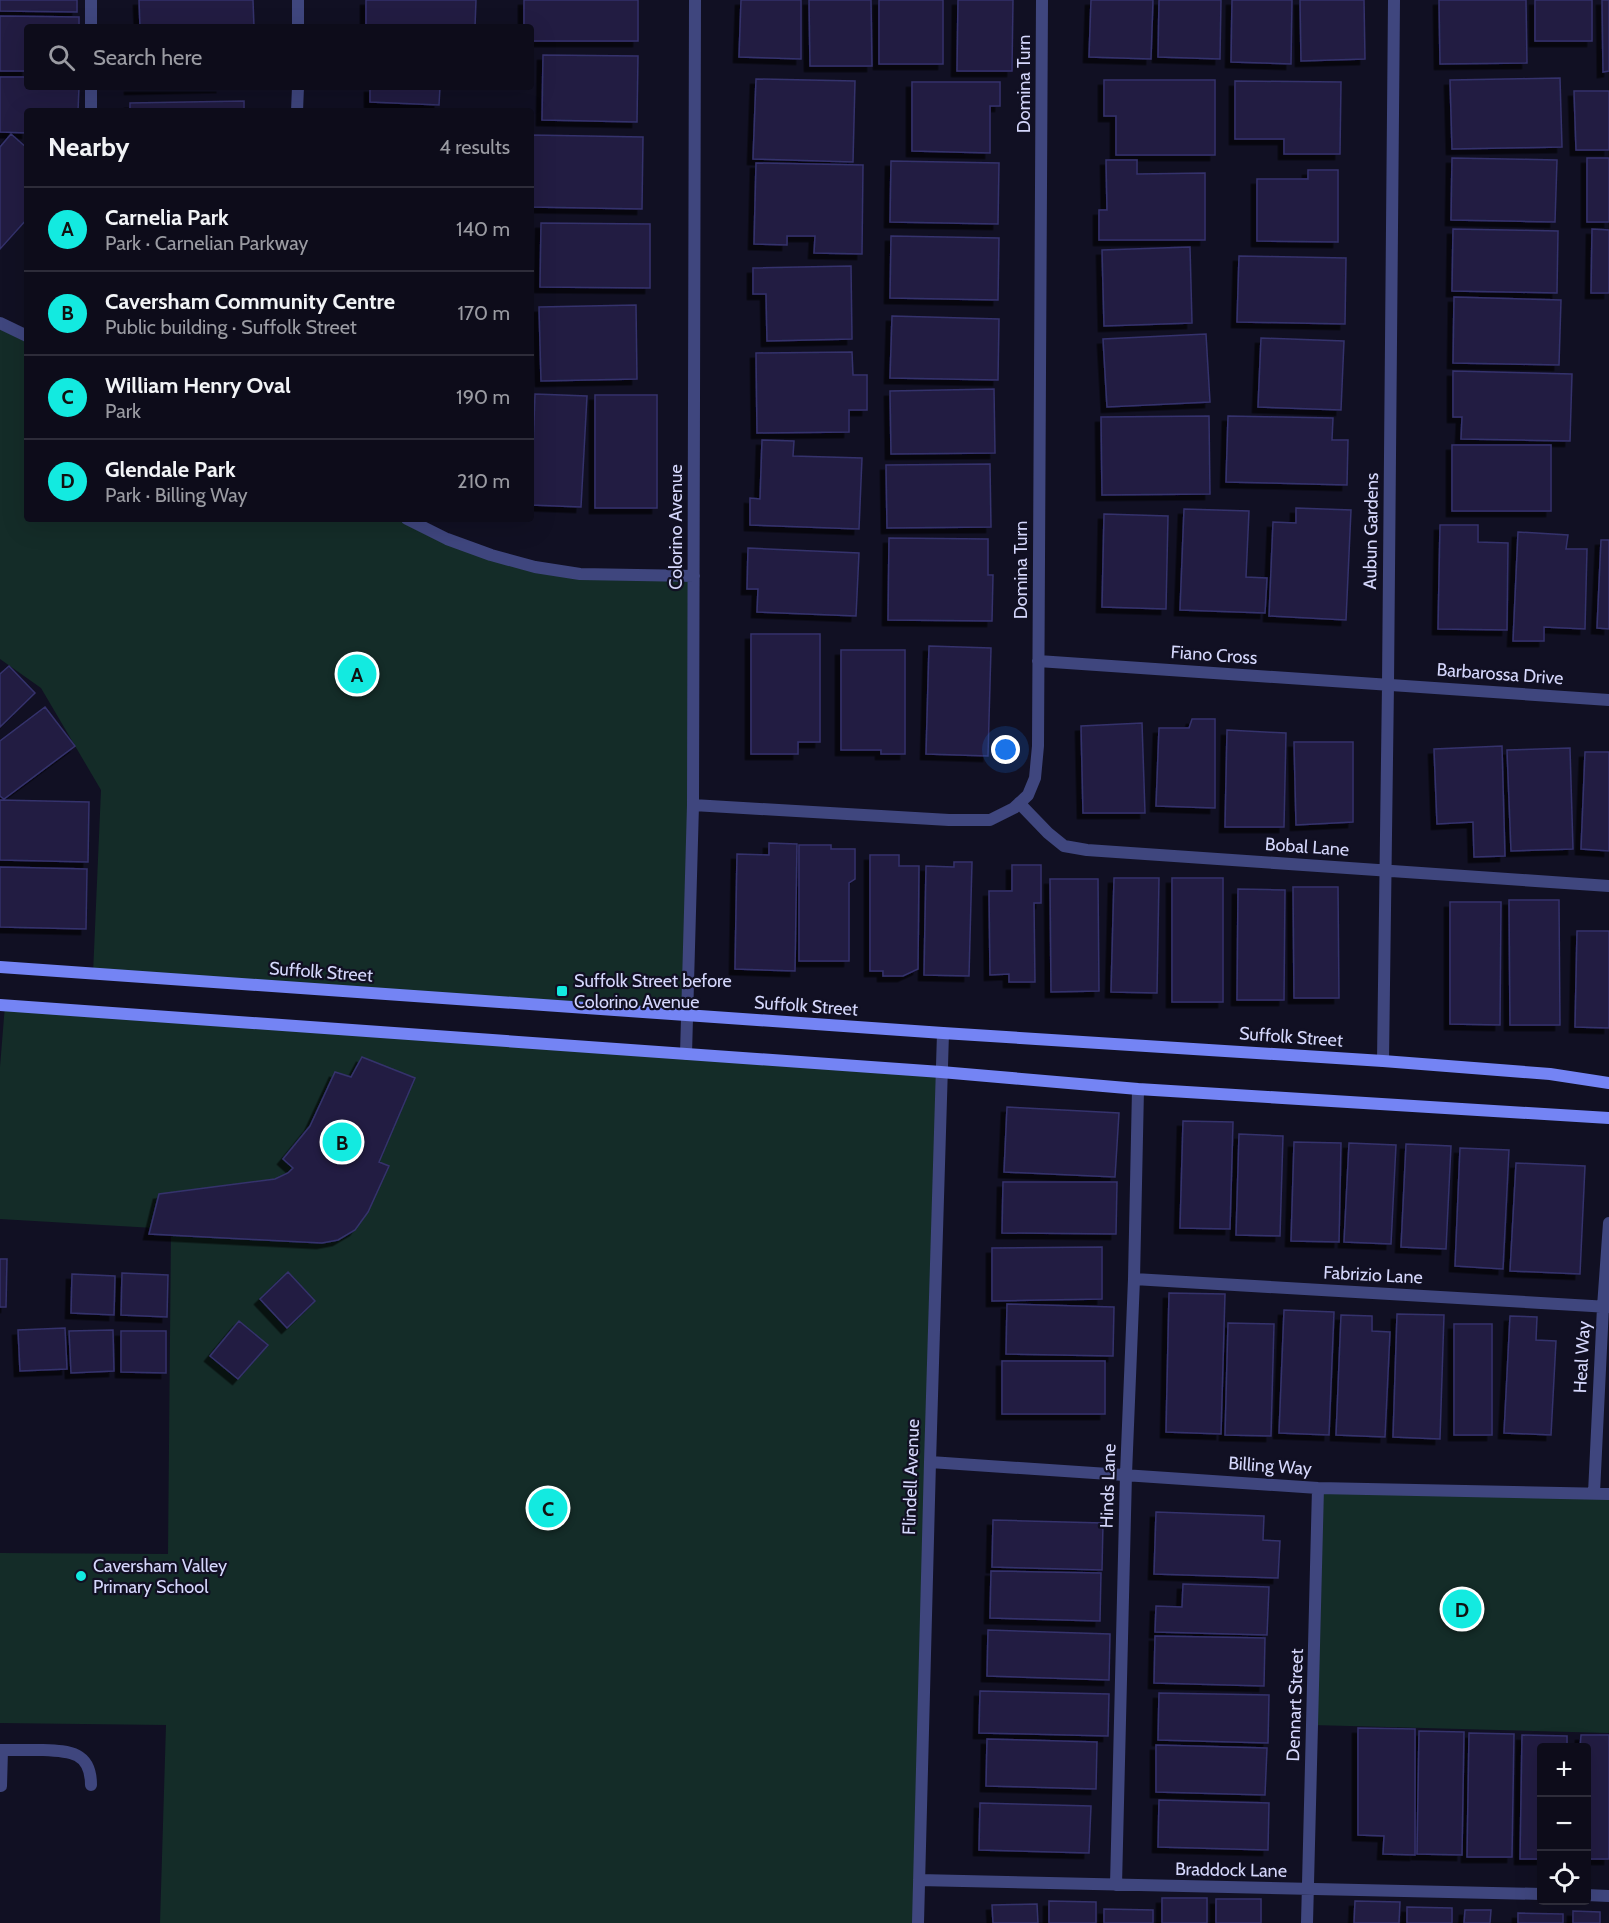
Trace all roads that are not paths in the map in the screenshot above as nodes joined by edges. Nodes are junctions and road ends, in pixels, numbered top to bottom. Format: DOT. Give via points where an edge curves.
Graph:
graph roads {
  1 [pos="91,0"];
  2 [pos="298,0"];
  3 [pos="695,0"];
  4 [pos="1042,0"];
  5 [pos="1394,0"];
  6 [pos="91,24"];
  7 [pos="298,24"];
  8 [pos="91,90"];
  9 [pos="298,90"];
  10 [pos="91,108"];
  11 [pos="297,108"];
  12 [pos="0,323"];
  13 [pos="24,335"];
  14 [pos="413,522"];
  15 [pos="694,576"];
  16 [pos="1038,661"];
  17 [pos="1388,684"];
  18 [pos="1609,700"];
  19 [pos="1019,803"];
  20 [pos="693,806"];
  21 [pos="1386,871"];
  22 [pos="1609,886"];
  23 [pos="0,967"];
  24 [pos="0,1005"];
  25 [pos="686,1015"];
  26 [pos="943,1033"];
  27 [pos="686,1054"];
  28 [pos="1383,1061"];
  29 [pos="942,1072"];
  30 [pos="1609,1083"];
  31 [pos="1138,1089"];
  32 [pos="1609,1118"];
  33 [pos="1609,1223"];
  34 [pos="1134,1279"];
  35 [pos="1606,1307"];
  36 [pos="930,1462"];
  37 [pos="1126,1474"];
  38 [pos="1318,1488"];
  39 [pos="1594,1493"];
  40 [pos="1609,1494"];
  41 [pos="1,1750"];
  42 [pos="92,1785"];
  43 [pos="2,1786"];
  44 [pos="919,1880"];
  45 [pos="1116,1885"];
  46 [pos="1308,1889"];
  47 [pos="1537,1894"];
  48 [pos="1591,1895"];
  49 [pos="1609,1896"];
  50 [pos="918,1923"];
  51 [pos="1307,1923"];
  1 -- 6 [label="street"];
  2 -- 7 [label="street"];
  3 -- 15 [label="street, Colorino Avenue"];
  4 -- 16 [label="street, Domina Turn"];
  5 -- 17 [label="street, Aubun Gardens"];
  8 -- 10 [label="street"];
  9 -- 11 [label="street"];
  12 -- 13 [label="street"];
  14 -- 15 [label="street" via="447,539 536,567 580,574"];
  15 -- 20 [label="street, Colorino Avenue"];
  16 -- 17 [label="street, Fiano Cross"];
  16 -- 19 [label="street, Domina Turn" via="1035,777 1028,795"];
  17 -- 18 [label="street, Barbarossa Drive"];
  17 -- 21 [label="street, Aubun Gardens"];
  19 -- 20 [label="street, Domina Turn" via="990,820"];
  19 -- 21 [label="street, Bobal Lane" via="1064,846"];
  20 -- 25 [label="street, Colorino Avenue"];
  21 -- 22 [label="street, Bobal Lane"];
  21 -- 28 [label="street, Aubun Gardens"];
  23 -- 25 [label="street, Suffolk Street"];
  24 -- 27 [label="street"];
  25 -- 26 [label="street, Suffolk Street"];
  25 -- 27 [label="street, Colorino Avenue"];
  26 -- 28 [label="street, Suffolk Street"];
  26 -- 29 [label="street, Flindell Avenue"];
  27 -- 29 [label="street"];
  28 -- 30 [label="street, Suffolk Street" via="1550,1074"];
  29 -- 31 [label="street"];
  29 -- 36 [label="street, Flindell Avenue"];
  31 -- 32 [label="street"];
  31 -- 34 [label="street, Hinds Lane"];
  33 -- 35 [label="street, Heal Way"];
  34 -- 35 [label="street, Fabrizio Lane"];
  34 -- 37 [label="street, Hinds Lane"];
  35 -- 39 [label="street, Heal Way"];
  36 -- 37 [label="street, Billing Way"];
  36 -- 44 [label="street, Flindell Avenue"];
  37 -- 38 [label="street, Billing Way"];
  37 -- 45 [label="street, Hinds Lane"];
  38 -- 39 [label="street, Billing Way"];
  38 -- 46 [label="street, Dennart Street"];
  39 -- 40 [label="street, Billing Way"];
  41 -- 42 [label="street" via="78,1754 87,1763"];
  41 -- 43 [label="street"];
  44 -- 45 [label="street, Braddock Lane"];
  44 -- 50 [label="street, Flindell Avenue"];
  45 -- 46 [label="street, Braddock Lane"];
  46 -- 47 [label="street, Braddock Lane"];
  46 -- 51 [label="street, Dennart Street"];
  48 -- 49 [label="street"];
}
